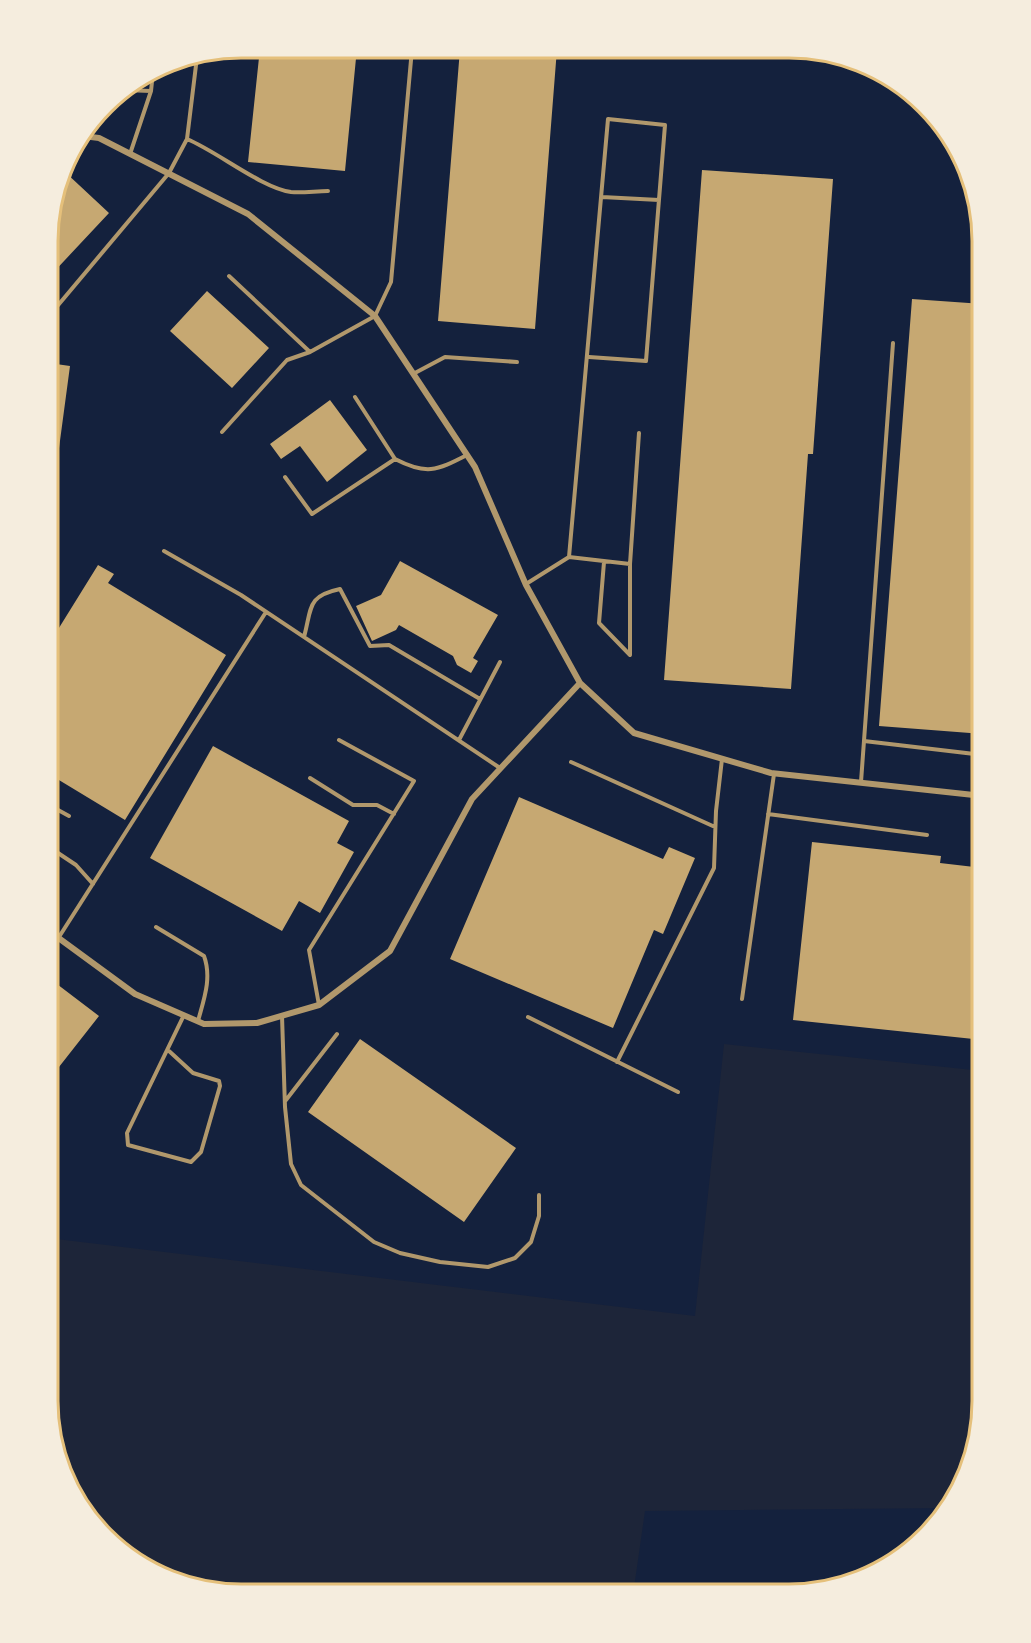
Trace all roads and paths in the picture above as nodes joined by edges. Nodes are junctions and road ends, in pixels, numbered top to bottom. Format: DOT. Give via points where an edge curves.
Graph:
graph roads {
  1 [pos="411,58"];
  2 [pos="196,64"];
  3 [pos="152,82"];
  4 [pos="138,91"];
  5 [pos="151,91"];
  6 [pos="91,137"];
  7 [pos="188,139"];
  8 [pos="130,154"];
  9 [pos="169,173"];
  10 [pos="328,191"];
  11 [pos="602,197"];
  12 [pos="659,200"];
  13 [pos="229,276"];
  14 [pos="58,306"];
  15 [pos="375,316"];
  16 [pos="893,343"];
  17 [pos="310,352"];
  18 [pos="589,357"];
  19 [pos="517,362"];
  20 [pos="413,374"];
  21 [pos="355,397"];
  22 [pos="222,432"];
  23 [pos="639,432"];
  24 [pos="467,455"];
  25 [pos="395,459"];
  26 [pos="285,477"];
  27 [pos="164,551"];
  28 [pos="569,557"];
  29 [pos="604,562"];
  30 [pos="630,564"];
  31 [pos="525,585"];
  32 [pos="266,612"];
  33 [pos="304,637"];
  34 [pos="500,662"];
  35 [pos="580,683"];
  36 [pos="480,699"];
  37 [pos="339,740"];
  38 [pos="459,741"];
  39 [pos="864,741"];
  40 [pos="972,754"];
  41 [pos="722,759"];
  42 [pos="571,762"];
  43 [pos="501,768"];
  44 [pos="774,774"];
  45 [pos="310,778"];
  46 [pos="861,783"];
  47 [pos="972,795"];
  48 [pos="58,810"];
  49 [pos="394,814"];
  50 [pos="768,814"];
  51 [pos="69,816"];
  52 [pos="715,827"];
  53 [pos="927,835"];
  54 [pos="58,854"];
  55 [pos="93,884"];
  56 [pos="156,927"];
  57 [pos="58,938"];
  58 [pos="742,999"];
  59 [pos="319,1005"];
  60 [pos="184,1015"];
  61 [pos="282,1016"];
  62 [pos="528,1017"];
  63 [pos="198,1021"];
  64 [pos="337,1034"];
  65 [pos="169,1051"];
  66 [pos="617,1062"];
  67 [pos="678,1092"];
  68 [pos="285,1100"];
  69 [pos="539,1195"];
  1 -- 15 [label="lane" via="391,282"];
  2 -- 7 [label="lane"];
  3 -- 5 [label="lane"];
  4 -- 5 [label="lane"];
  5 -- 8 [label="lane"];
  6 -- 8 [label="street"];
  7 -- 9 [label="lane"];
  7 -- 10 [label="lane" via="289,192"];
  8 -- 9 [label="street"];
  9 -- 14 [label="lane"];
  9 -- 15 [label="street" via="248,214"];
  11 -- 12 [label="lane"];
  11 -- 12 [label="lane" via="608,119 665,124"];
  11 -- 18 [label="lane"];
  12 -- 18 [label="lane" via="646,361"];
  13 -- 17 [label="lane"];
  15 -- 17 [label="lane"];
  15 -- 20 [label="street"];
  16 -- 39 [label="lane"];
  17 -- 22 [label="lane" via="287,360"];
  18 -- 28 [label="lane"];
  19 -- 20 [label="lane" via="445,357"];
  20 -- 24 [label="street"];
  21 -- 25 [label="lane"];
  23 -- 30 [label="lane"];
  24 -- 25 [label="lane" via="431,470"];
  24 -- 31 [label="street"];
  25 -- 26 [label="lane" via="312,514"];
  27 -- 32 [label="lane"];
  28 -- 29 [label="lane"];
  28 -- 31 [label="lane"];
  29 -- 30 [label="lane"];
  29 -- 30 [label="lane" via="599,623 630,656"];
  31 -- 35 [label="street"];
  32 -- 33 [label="lane"];
  32 -- 55 [label="lane"];
  33 -- 36 [label="lane" via="313,603 321,593 340,589 370,646 389,645"];
  33 -- 38 [label="lane"];
  34 -- 36 [label="lane"];
  35 -- 41 [label="street" via="634,733"];
  35 -- 43 [label="street"];
  36 -- 38 [label="lane"];
  37 -- 49 [label="lane" via="414,781"];
  38 -- 43 [label="lane"];
  39 -- 40 [label="lane"];
  39 -- 46 [label="lane"];
  41 -- 44 [label="street"];
  41 -- 52 [label="lane"];
  42 -- 52 [label="lane"];
  43 -- 59 [label="street" via="472,799 390,951"];
  44 -- 46 [label="street"];
  44 -- 50 [label="lane"];
  45 -- 49 [label="lane" via="353,805 377,805"];
  46 -- 47 [label="street"];
  48 -- 51 [label="lane"];
  49 -- 59 [label="lane" via="309,950"];
  50 -- 53 [label="lane"];
  50 -- 58 [label="lane"];
  52 -- 66 [label="lane" via="714,868"];
  54 -- 55 [label="lane" via="76,865"];
  55 -- 57 [label="lane"];
  56 -- 63 [label="lane" via="204,956 207,986"];
  57 -- 60 [label="street" via="135,994"];
  59 -- 61 [label="street"];
  60 -- 63 [label="street"];
  60 -- 65 [label="lane"];
  61 -- 63 [label="street" via="257,1023"];
  61 -- 68 [label="lane"];
  62 -- 66 [label="lane"];
  64 -- 68 [label="lane"];
  65 -- 65 [label="lane" via="127,1133 128,1145 191,1162 201,1152 220,1086 219,1081 193,1073"];
  66 -- 67 [label="lane"];
  68 -- 69 [label="lane" via="291,1164 302,1185 374,1242 400,1253 488,1267 515,1258 531,1242 539,1216"];
}
